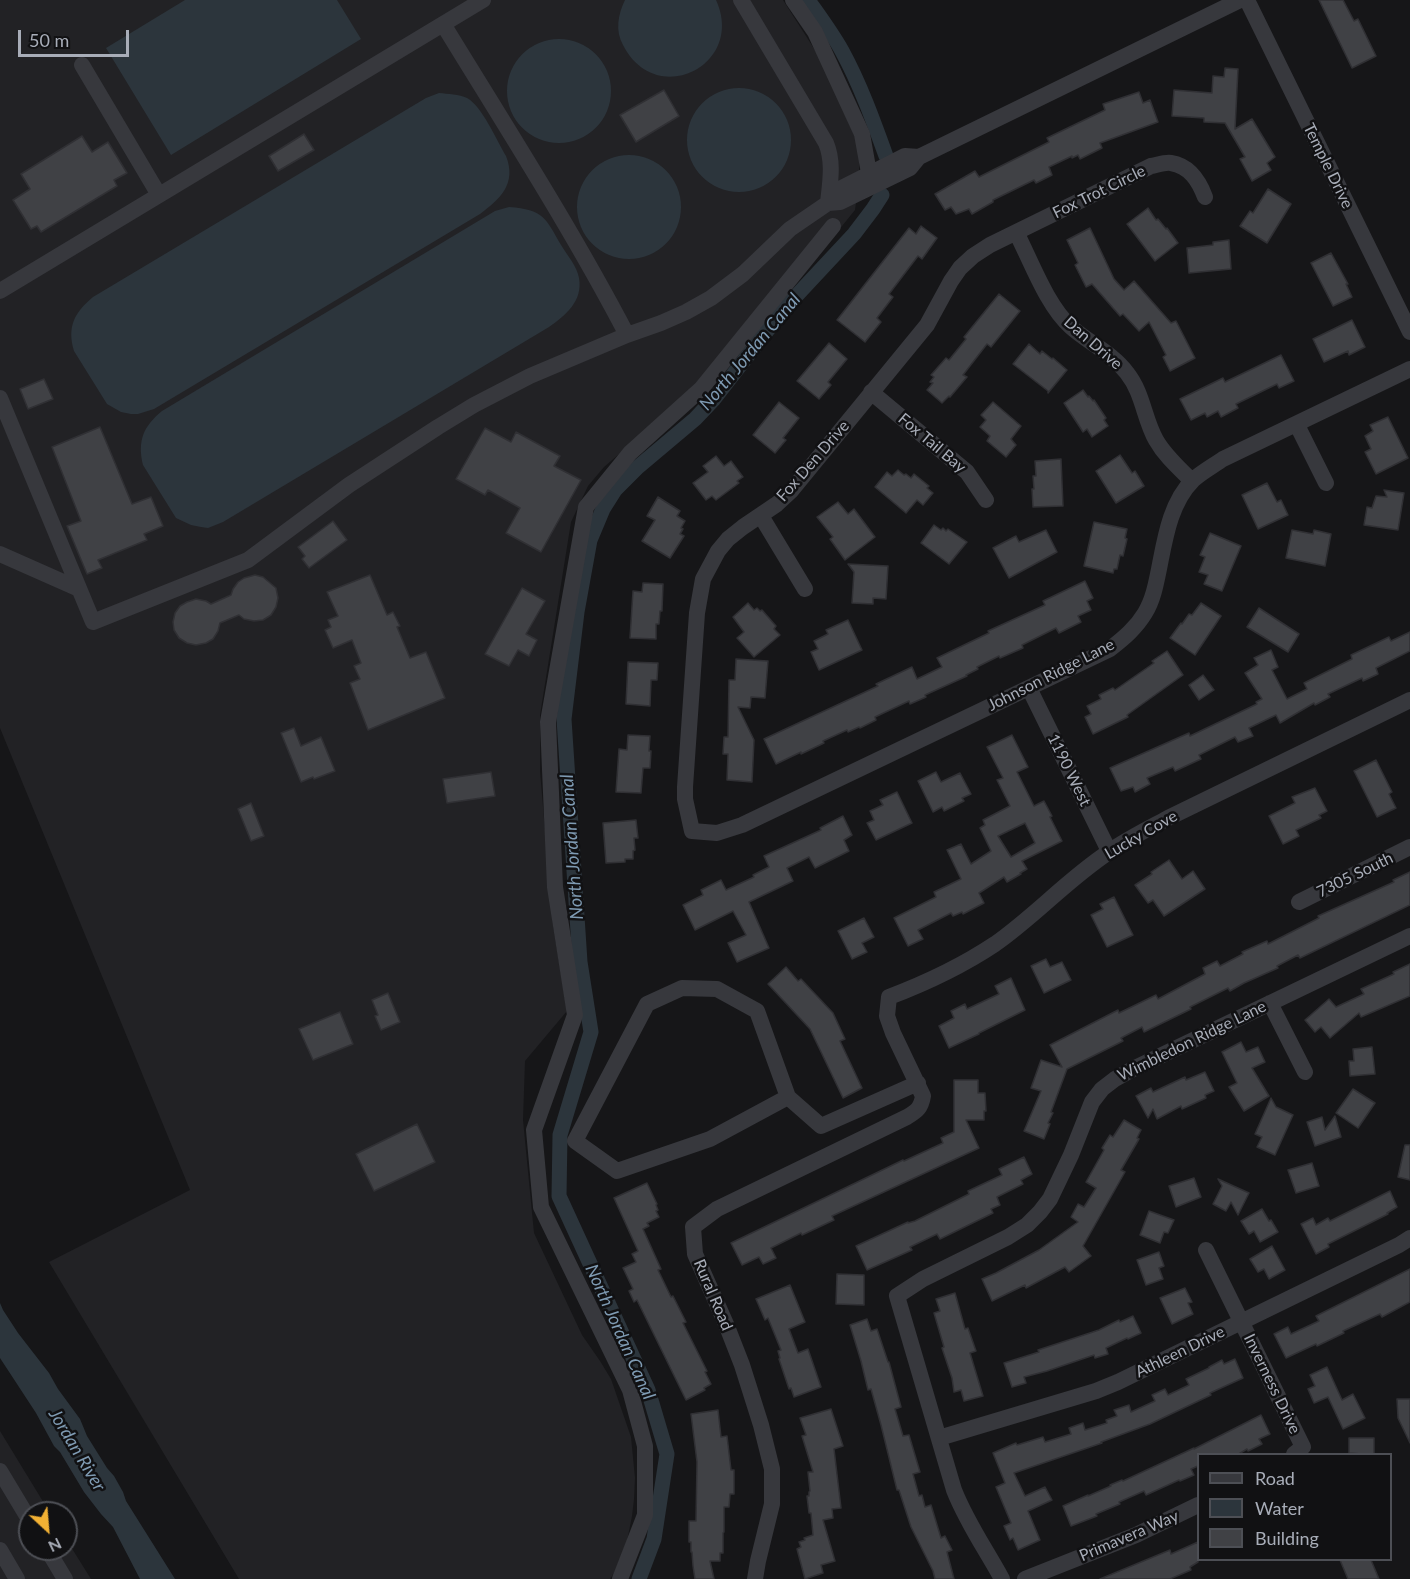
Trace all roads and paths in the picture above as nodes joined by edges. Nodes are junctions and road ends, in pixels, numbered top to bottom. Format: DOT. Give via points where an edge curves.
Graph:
graph roads {
  1 [pos="483,0"];
  2 [pos="741,0"];
  3 [pos="793,0"];
  4 [pos="1240,0"];
  5 [pos="1247,0"];
  6 [pos="443,24"];
  7 [pos="82,65"];
  8 [pos="919,157"];
  9 [pos="869,173"];
  10 [pos="159,195"];
  11 [pos="1205,197"];
  12 [pos="828,203"];
  13 [pos="833,226"];
  14 [pos="1016,232"];
  15 [pos="0,291"];
  16 [pos="1410,332"];
  17 [pos="627,336"];
  18 [pos="1410,369"];
  19 [pos="872,393"];
  20 [pos="0,398"];
  21 [pos="1297,425"];
  22 [pos="1192,481"];
  23 [pos="1326,483"];
  24 [pos="986,500"];
  25 [pos="761,516"];
  26 [pos="0,554"];
  27 [pos="79,588"];
  28 [pos="806,589"];
  29 [pos="1029,688"];
  30 [pos="1410,700"];
  31 [pos="692,831"];
  32 [pos="1410,847"];
  33 [pos="1109,851"];
  34 [pos="1299,902"];
  35 [pos="1410,936"];
  36 [pos="1270,1003"];
  37 [pos="1305,1072"];
  38 [pos="918,1083"];
  39 [pos="788,1097"];
  40 [pos="1410,1238"];
  41 [pos="1206,1250"];
  42 [pos="1241,1322"];
  43 [pos="939,1438"];
  44 [pos="1298,1451"];
  45 [pos="0,1471"];
  46 [pos="18,1501"];
  47 [pos="1197,1505"];
  48 [pos="0,1550"];
  49 [pos="54,1561"];
  50 [pos="17,1579"];
  51 [pos="65,1579"];
  52 [pos="620,1579"];
  53 [pos="755,1579"];
  54 [pos="1002,1579"];
  55 [pos="1025,1579"];
  1 -- 6 [label="street"];
  2 -- 12 [label="street" via="829,149"];
  3 -- 9 [label="street" via="815,32 862,134"];
  4 -- 8 [label="street"];
  5 -- 16 [label="street, Temple Drive"];
  6 -- 10 [label="street"];
  6 -- 17 [label="street" via="552,199"];
  7 -- 10 [label="street"];
  8 -- 9 [label="street" via="905,156"];
  8 -- 12 [label="street" via="910,168 840,202"];
  9 -- 12 [label="street" via="840,189"];
  10 -- 15 [label="street"];
  11 -- 14 [label="street, Fox Trot Circle" via="1199,182 1186,169 1170,163 1151,166"];
  12 -- 17 [label="street" via="790,229 711,298"];
  13 -- 52 [label="street" via="701,389 630,453 586,507 548,722 555,887 575,1015 534,1130 541,1206 630,1390 645,1446 645,1515"];
  14 -- 19 [label="street, Fox Den Drive" via="990,244 960,268 927,325"];
  14 -- 22 [label="street, Dan Drive" via="1058,312 1128,374 1155,439"];
  17 -- 27 [label="street" via="530,376 474,405 349,485 248,560 93,622"];
  18 -- 21 [label="street, Johnson Ridge Lane"];
  19 -- 24 [label="street, Fox Tail Bay" via="967,472"];
  19 -- 25 [label="street, Fox Den Drive" via="791,491"];
  20 -- 27 [label="street"];
  21 -- 22 [label="street, Johnson Ridge Lane" via="1223,459"];
  21 -- 23 [label="street"];
  22 -- 29 [label="street, Johnson Ridge Lane" via="1172,515 1154,592 1133,630 1110,649"];
  25 -- 28 [label="street"];
  25 -- 31 [label="street, Fox Den Drive" via="718,551 701,587 685,787"];
  26 -- 27 [label="street"];
  29 -- 31 [label="street, Johnson Ridge Lane" via="742,825 717,833"];
  29 -- 33 [label="street, 1190 West"];
  30 -- 33 [label="street, Lucky Cove" via="1168,818"];
  32 -- 34 [label="street, 7305 South"];
  33 -- 38 [label="street, Lucky Cove" via="995,944 924,984 889,997 887,1016 892,1033"];
  35 -- 36 [label="street, Wimbledon Ridge Lane"];
  36 -- 37 [label="street"];
  36 -- 43 [label="street, Wimbledon Ridge Lane" via="1114,1079 1092,1102 1050,1199 1027,1225 897,1296"];
  38 -- 39 [label="street" via="821,1126"];
  38 -- 53 [label="street, Rural Road" via="923,1096 915,1113 717,1209 693,1227 695,1254 742,1365 772,1469 772,1504"];
  39 -- 39 [label="street" via="757,1011 717,989 682,988 646,1004 575,1141 617,1171 710,1139"];
  40 -- 42 [label="street, Athleen Drive"];
  41 -- 42 [label="street, Inverness Drive"];
  42 -- 43 [label="street, Athleen Drive" via="1096,1391"];
  42 -- 44 [label="street, Inverness Drive"];
  43 -- 54 [label="street, Wimbledon Ridge Lane" via="962,1511"];
  45 -- 46 [label="street"];
  47 -- 55 [label="street, Primavera Way" via="1136,1535"];
  48 -- 50 [label="street"];
  49 -- 51 [label="street"];
}
